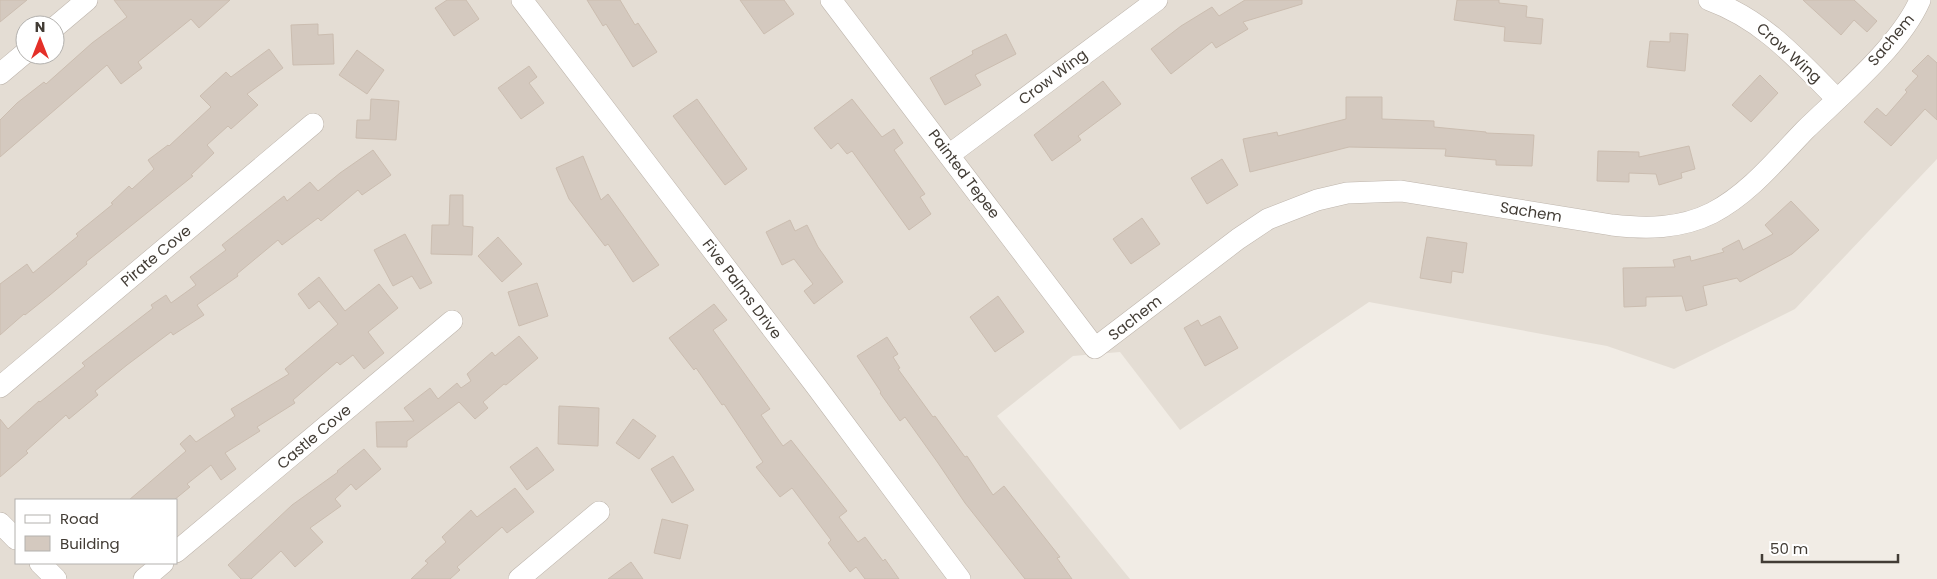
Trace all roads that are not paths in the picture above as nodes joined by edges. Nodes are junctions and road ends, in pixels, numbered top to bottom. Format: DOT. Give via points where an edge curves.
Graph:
graph roads {
  1 [pos="87,0"];
  2 [pos="522,0"];
  3 [pos="831,0"];
  4 [pos="1157,0"];
  5 [pos="1709,0"];
  6 [pos="1920,0"];
  7 [pos="65,19"];
  8 [pos="15,61"];
  9 [pos="0,74"];
  10 [pos="1837,99"];
  11 [pos="313,124"];
  12 [pos="949,155"];
  13 [pos="452,321"];
  14 [pos="1096,348"];
  15 [pos="0,387"];
  16 [pos="599,512"];
  17 [pos="0,523"];
  18 [pos="15,538"];
  19 [pos="178,550"];
  20 [pos="41,564"];
  21 [pos="162,564"];
  22 [pos="56,579"];
  23 [pos="144,579"];
  24 [pos="519,579"];
  25 [pos="960,579"];
  1 -- 7 [label="street"];
  2 -- 25 [label="street, Five Palms Drive"];
  3 -- 12 [label="street, Painted Tepee"];
  4 -- 12 [label="street, Crow Wing"];
  5 -- 10 [label="street, Crow Wing" via="1742,14 1764,29"];
  6 -- 10 [label="street, Sachem" via="1888,48"];
  8 -- 9 [label="street"];
  10 -- 14 [label="street, Sachem" via="1742,194 1712,213 1670,226 1612,225 1401,191 1347,193 1317,200 1268,219 1238,239"];
  11 -- 15 [label="street, Pirate Cove"];
  12 -- 14 [label="street, Painted Tepee"];
  13 -- 19 [label="street, Castle Cove"];
  16 -- 24 [label="street"];
  17 -- 18 [label="street"];
  20 -- 22 [label="street"];
  21 -- 23 [label="street"];
}
